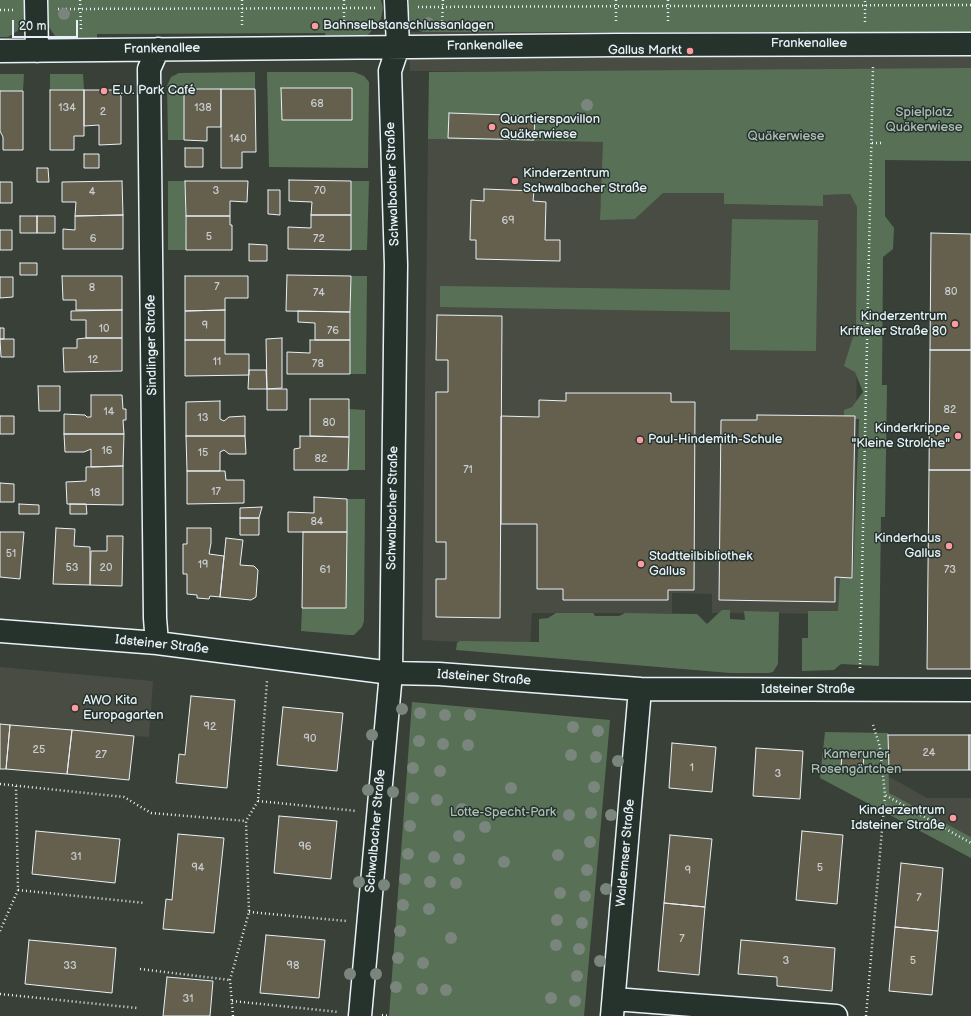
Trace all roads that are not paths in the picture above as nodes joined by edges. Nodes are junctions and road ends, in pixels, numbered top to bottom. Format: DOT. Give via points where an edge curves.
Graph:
graph roads {
  1 [pos="36,5"];
  2 [pos="398,5"];
  3 [pos="971,44"];
  4 [pos="398,47"];
  5 [pos="158,48"];
  6 [pos="0,51"];
  7 [pos="37,51"];
  8 [pos="0,631"];
  9 [pos="157,643"];
  10 [pos="392,673"];
  11 [pos="640,689"];
  12 [pos="971,690"];
  13 [pos="613,1007"];
  14 [pos="360,1015"];
  15 [pos="836,1016"];
  1 -- 7 [label="street"];
  2 -- 4 [label="street, Schwalbacher Straße"];
  3 -- 4 [label="street, Frankenallee"];
  4 -- 5 [label="street, Frankenallee"];
  4 -- 10 [label="street, Schwalbacher Straße" via="390,71 396,265"];
  5 -- 7 [label="street, Frankenallee"];
  5 -- 9 [label="street, Sindlinger Straße" via="149,69"];
  6 -- 7 [label="street, Frankenallee"];
  8 -- 9 [label="street, Idsteiner Straße"];
  9 -- 10 [label="street, Idsteiner Straße"];
  10 -- 11 [label="street, Idsteiner Straße" via="440,674"];
  10 -- 14 [label="street, Schwalbacher Straße"];
  11 -- 12 [label="street, Idsteiner Straße"];
  11 -- 13 [label="street, Waldemser Straße"];
  13 -- 15 [label="street"];
}
